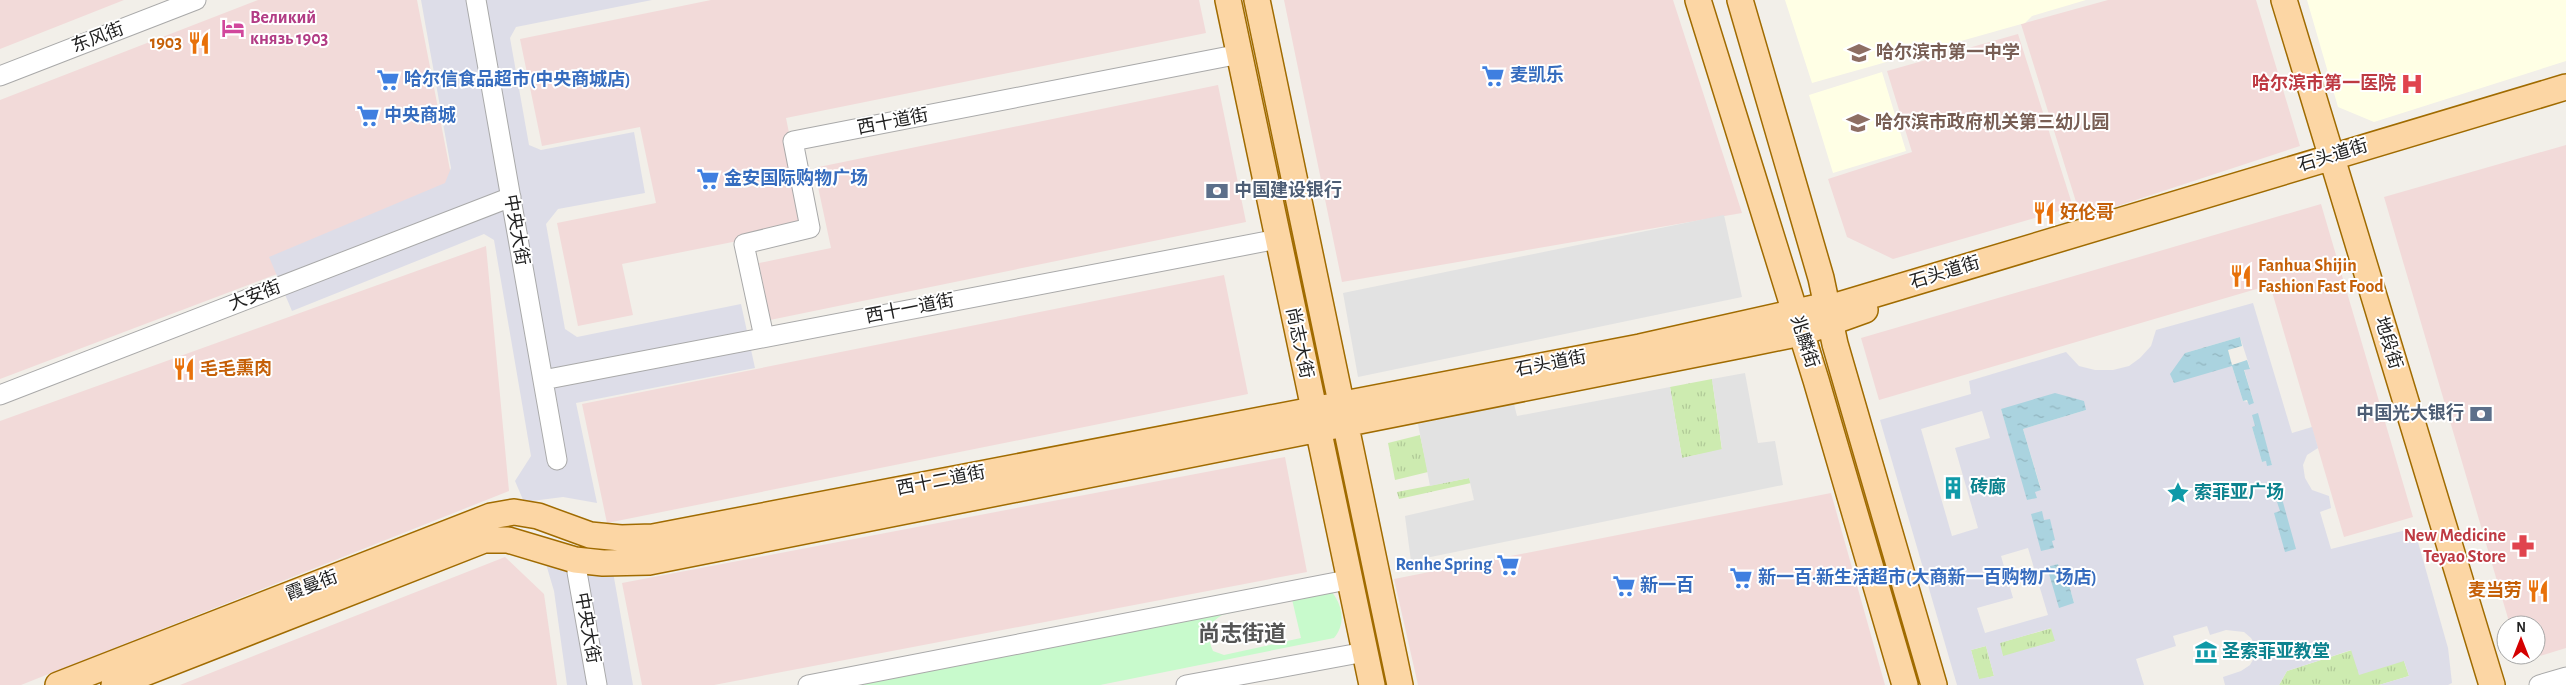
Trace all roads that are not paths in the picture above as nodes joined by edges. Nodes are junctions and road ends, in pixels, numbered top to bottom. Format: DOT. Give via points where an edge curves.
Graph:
graph roads {
  1 [pos="196,0"];
  2 [pos="1228,0"];
  3 [pos="1257,0"];
  4 [pos="1698,0"];
  5 [pos="1740,0"];
  6 [pos="2284,0"];
  7 [pos="480,1"];
  8 [pos="1240,54"];
  9 [pos="0,76"];
  10 [pos="2566,87"];
  11 [pos="2566,105"];
  12 [pos="2334,165"];
  13 [pos="511,197"];
  14 [pos="1278,239"];
  15 [pos="1829,314"];
  16 [pos="1797,322"];
  17 [pos="764,337"];
  18 [pos="543,380"];
  19 [pos="0,395"];
  20 [pos="1344,413"];
  21 [pos="1315,419"];
  22 [pos="557,460"];
  23 [pos="569,528"];
  24 [pos="576,566"];
  25 [pos="1352,580"];
  26 [pos="1365,652"];
  27 [pos="2566,676"];
  28 [pos="58,685"];
  29 [pos="114,685"];
  30 [pos="597,685"];
  31 [pos="808,685"];
  32 [pos="1186,685"];
  33 [pos="1372,685"];
  34 [pos="1400,685"];
  35 [pos="1905,685"];
  36 [pos="1934,685"];
  37 [pos="2492,685"];
  38 [pos="2539,685"];
  1 -- 9 [label="street, 东风街"];
  2 -- 8 [label="main road, 尚志大街"];
  3 -- 20 [label="main road, 尚志大街"];
  4 -- 16 [label="main road, 兆麟街"];
  5 -- 15 [label="main road, 兆麟街"];
  6 -- 12 [label="main road, 地段街"];
  7 -- 13 [label="street, 中央大街"];
  8 -- 14 [label="main road, 尚志大街"];
  8 -- 17 [label="street, 西十道街" via="793,141 810,228 744,244"];
  10 -- 12 [label="main road, 石头道街"];
  11 -- 12 [label="main road, 石头道街"];
  12 -- 15 [label="main road, 石头道街" via="1852,314"];
  12 -- 37 [label="main road, 地段街"];
  13 -- 18 [label="street, 中央大街"];
  13 -- 19 [label="street, 大安街"];
  14 -- 17 [label="street, 西十一道街"];
  14 -- 21 [label="main road, 尚志大街"];
  15 -- 16 [label="main road, 石头道街"];
  15 -- 36 [label="main road, 兆麟街"];
  16 -- 20 [label="main road, 石头道街"];
  16 -- 35 [label="main road, 兆麟街"];
  17 -- 18 [label="street, 西十一道街"];
  18 -- 22 [label="street, 中央大街"];
  20 -- 21 [label="main road, 石头道街"];
  20 -- 34 [label="main road, 尚志大街"];
  21 -- 23 [label="main road, 西十二道街" via="653,536 598,536"];
  21 -- 24 [label="main road, 西十二道街" via="649,562"];
  21 -- 25 [label="main road, 尚志大街"];
  23 -- 28 [label="main road, 霞曼街" via="538,516 514,512 491,516"];
  24 -- 29 [label="main road, 霞曼街" via="508,540 484,540"];
  24 -- 30 [label="street, 中央大街"];
  25 -- 26 [label="main road, 尚志大街"];
  25 -- 31 [label="street"];
  26 -- 32 [label="street"];
  26 -- 33 [label="main road, 尚志大街"];
  27 -- 38 [label="street"];
}
